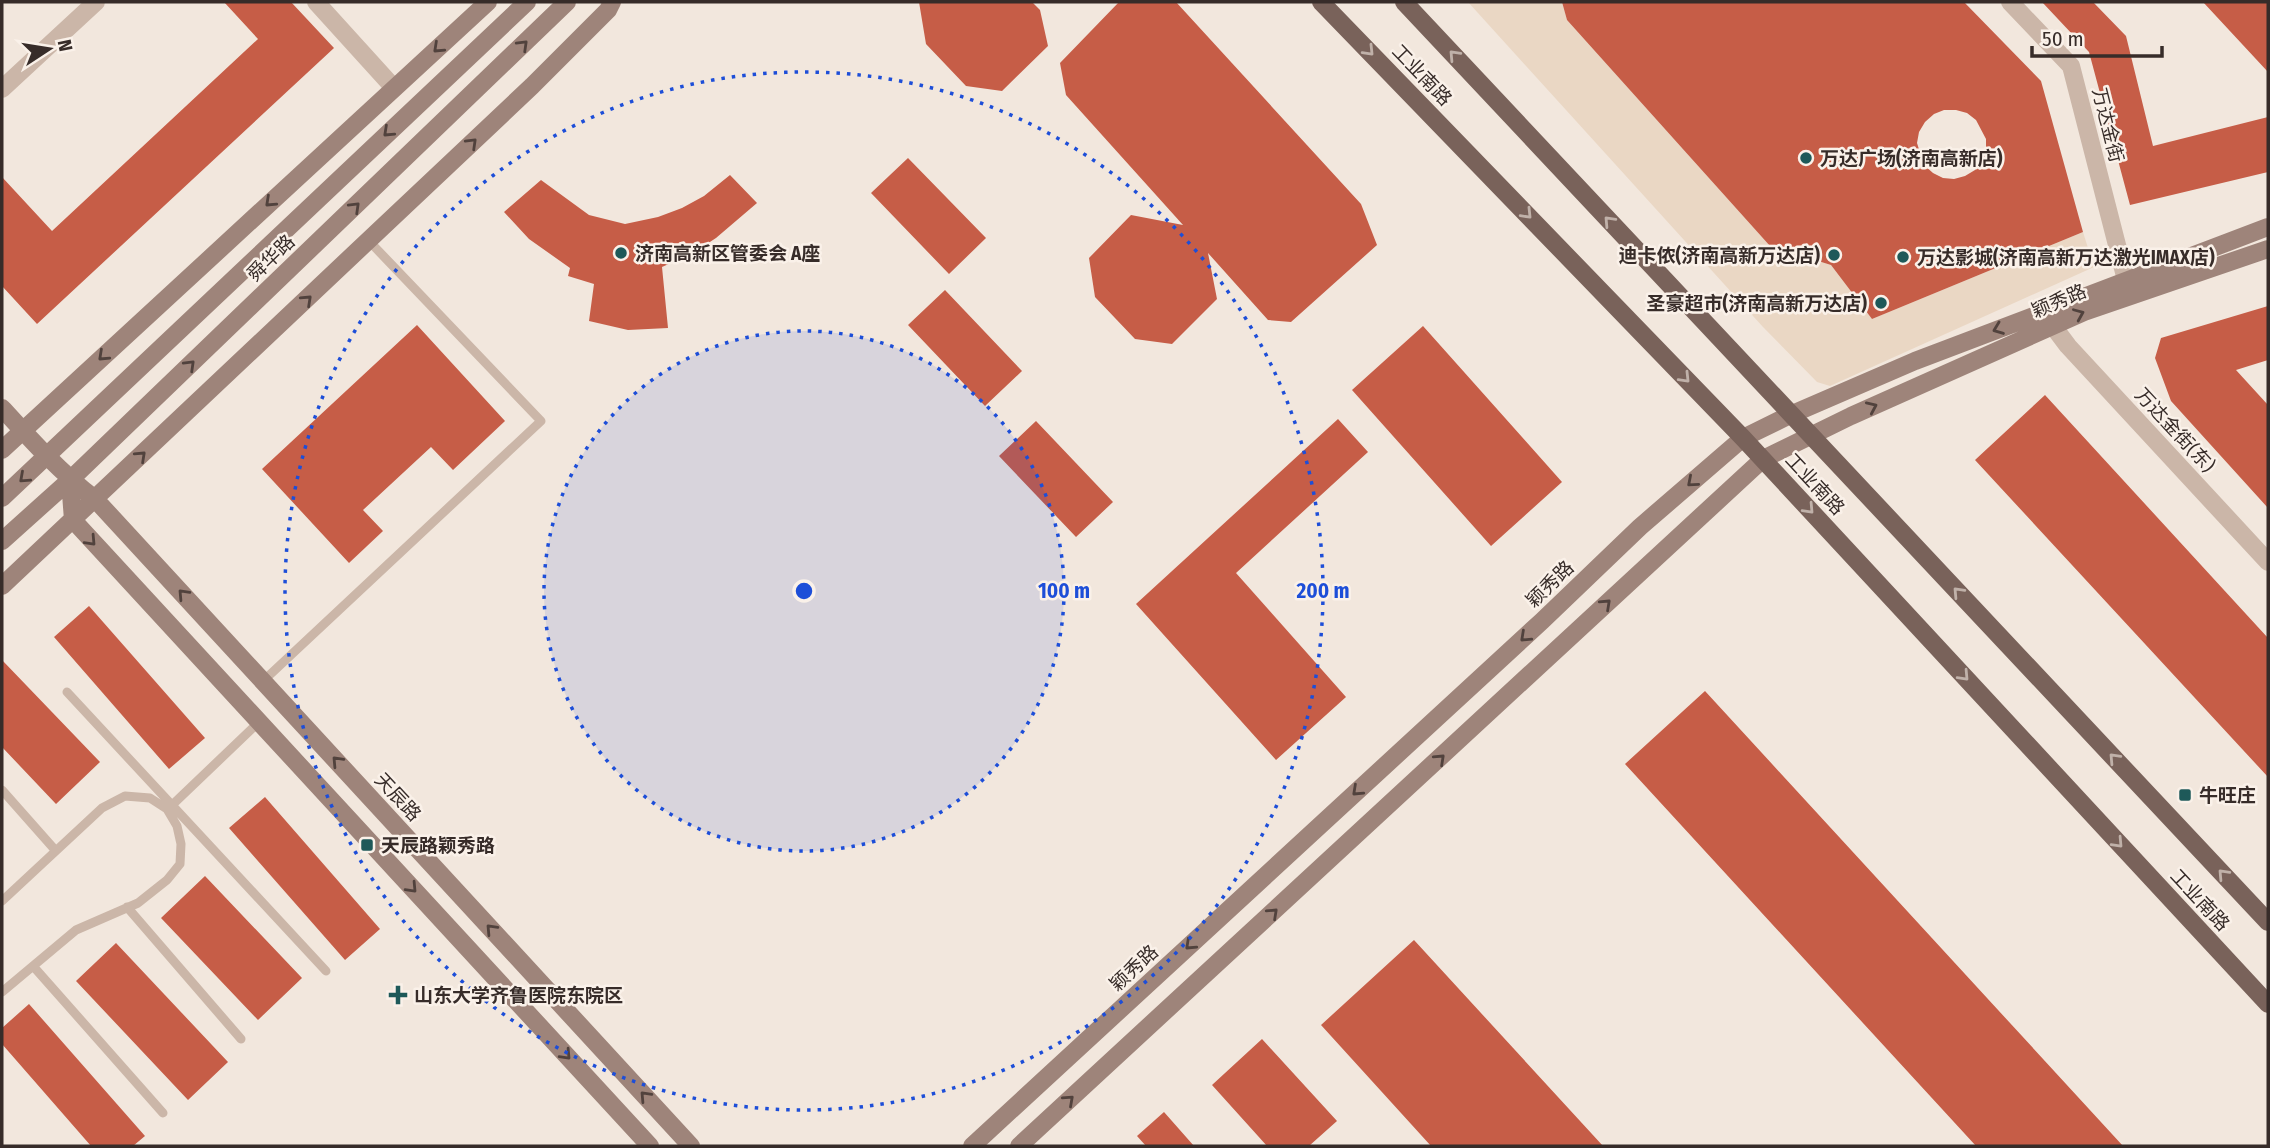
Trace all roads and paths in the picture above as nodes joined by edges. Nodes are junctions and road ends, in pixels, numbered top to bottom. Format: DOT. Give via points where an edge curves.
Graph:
graph roads {
  1 [pos="96,2"];
  2 [pos="316,2"];
  3 [pos="488,2"];
  4 [pos="527,2"];
  5 [pos="567,2"];
  6 [pos="612,2"];
  7 [pos="1321,2"];
  8 [pos="1404,2"];
  9 [pos="2010,2"];
  10 [pos="394,88"];
  11 [pos="2,89"];
  12 [pos="2268,227"];
  13 [pos="369,241"];
  14 [pos="2268,249"];
  15 [pos="2126,280"];
  16 [pos="2053,326"];
  17 [pos="2,408"];
  18 [pos="1790,415"];
  19 [pos="22,431"];
  20 [pos="1810,436"];
  21 [pos="1743,438"];
  22 [pos="2,450"];
  23 [pos="47,457"];
  24 [pos="1763,459"];
  25 [pos="70,480"];
  26 [pos="2,498"];
  27 [pos="94,501"];
  28 [pos="73,520"];
  29 [pos="2,541"];
  30 [pos="2268,562"];
  31 [pos="2,586"];
  32 [pos="261,682"];
  33 [pos="67,692"];
  34 [pos="259,722"];
  35 [pos="2,790"];
  36 [pos="169,807"];
  37 [pos="56,851"];
  38 [pos="2,901"];
  39 [pos="127,907"];
  40 [pos="2268,922"];
  41 [pos="33,966"];
  42 [pos="326,971"];
  43 [pos="2,992"];
  44 [pos="2268,1004"];
  45 [pos="241,1039"];
  46 [pos="163,1113"];
  47 [pos="650,1146"];
  48 [pos="691,1146"];
  49 [pos="972,1146"];
  50 [pos="1019,1146"];
  1 -- 11 [label="street"];
  2 -- 10 [label="street"];
  3 -- 10 [label="main road, one-way"];
  4 -- 23 [label="main road, 舜华路, one-way"];
  25 -- 5 [label="main road, 舜华路, one-way"];
  13 -- 6 [label="main road, one-way" via="532,86"];
  7 -- 21 [label="main road, 工业南路, one-way"];
  18 -- 8 [label="main road, 工业南路, one-way"];
  9 -- 15 [label="street, 万达金街" via="2071,66"];
  10 -- 19 [label="main road, one-way"];
  12 -- 15 [label="main road, 颖秀路"];
  27 -- 13 [label="main road, one-way"];
  13 -- 32 [label="lane" via="541,421"];
  16 -- 14 [label="main road, 颖秀路, one-way" via="2126,296"];
  15 -- 18 [label="main road, 颖秀路, one-way" via="1915,361"];
  20 -- 16 [label="main road, 颖秀路, one-way"];
  16 -- 30 [label="street, 万达金街(东)"];
  17 -- 19 [label="main road, 天辰路"];
  18 -- 20 [label="main road, 工业南路"];
  18 -- 21 [label="main road, 颖秀路"];
  19 -- 22 [label="main road"];
  19 -- 23 [label="main road, 天辰路"];
  20 -- 24 [label="main road, 颖秀路"];
  40 -- 20 [label="main road, 工业南路, one-way"];
  21 -- 24 [label="main road, 工业南路"];
  21 -- 49 [label="main road, 颖秀路, one-way" via="1640,527"];
  23 -- 25 [label="main road, 天辰路"];
  23 -- 26 [label="main road, 舜华路, one-way"];
  24 -- 44 [label="main road, 工业南路, one-way"];
  50 -- 24 [label="main road, 颖秀路, one-way"];
  25 -- 27 [label="main road, 天辰路"];
  25 -- 28 [label="main road"];
  25 -- 29 [label="main road, 舜华路"];
  27 -- 28 [label="main road"];
  32 -- 27 [label="main road, 天辰路, one-way"];
  28 -- 31 [label="main road"];
  28 -- 34 [label="main road, one-way"];
  48 -- 32 [label="main road, 天辰路, one-way"];
  33 -- 36 [label="lane"];
  34 -- 36 [label="lane"];
  34 -- 47 [label="main road, one-way"];
  35 -- 37 [label="lane"];
  36 -- 37 [label="lane" via="150,798 125,796 103,808"];
  36 -- 39 [label="lane" via="181,844 180,864 167,880"];
  36 -- 42 [label="lane"];
  37 -- 38 [label="lane"];
  39 -- 41 [label="lane" via="76,930"];
  39 -- 45 [label="lane"];
  41 -- 43 [label="lane"];
  41 -- 46 [label="lane"];
}
